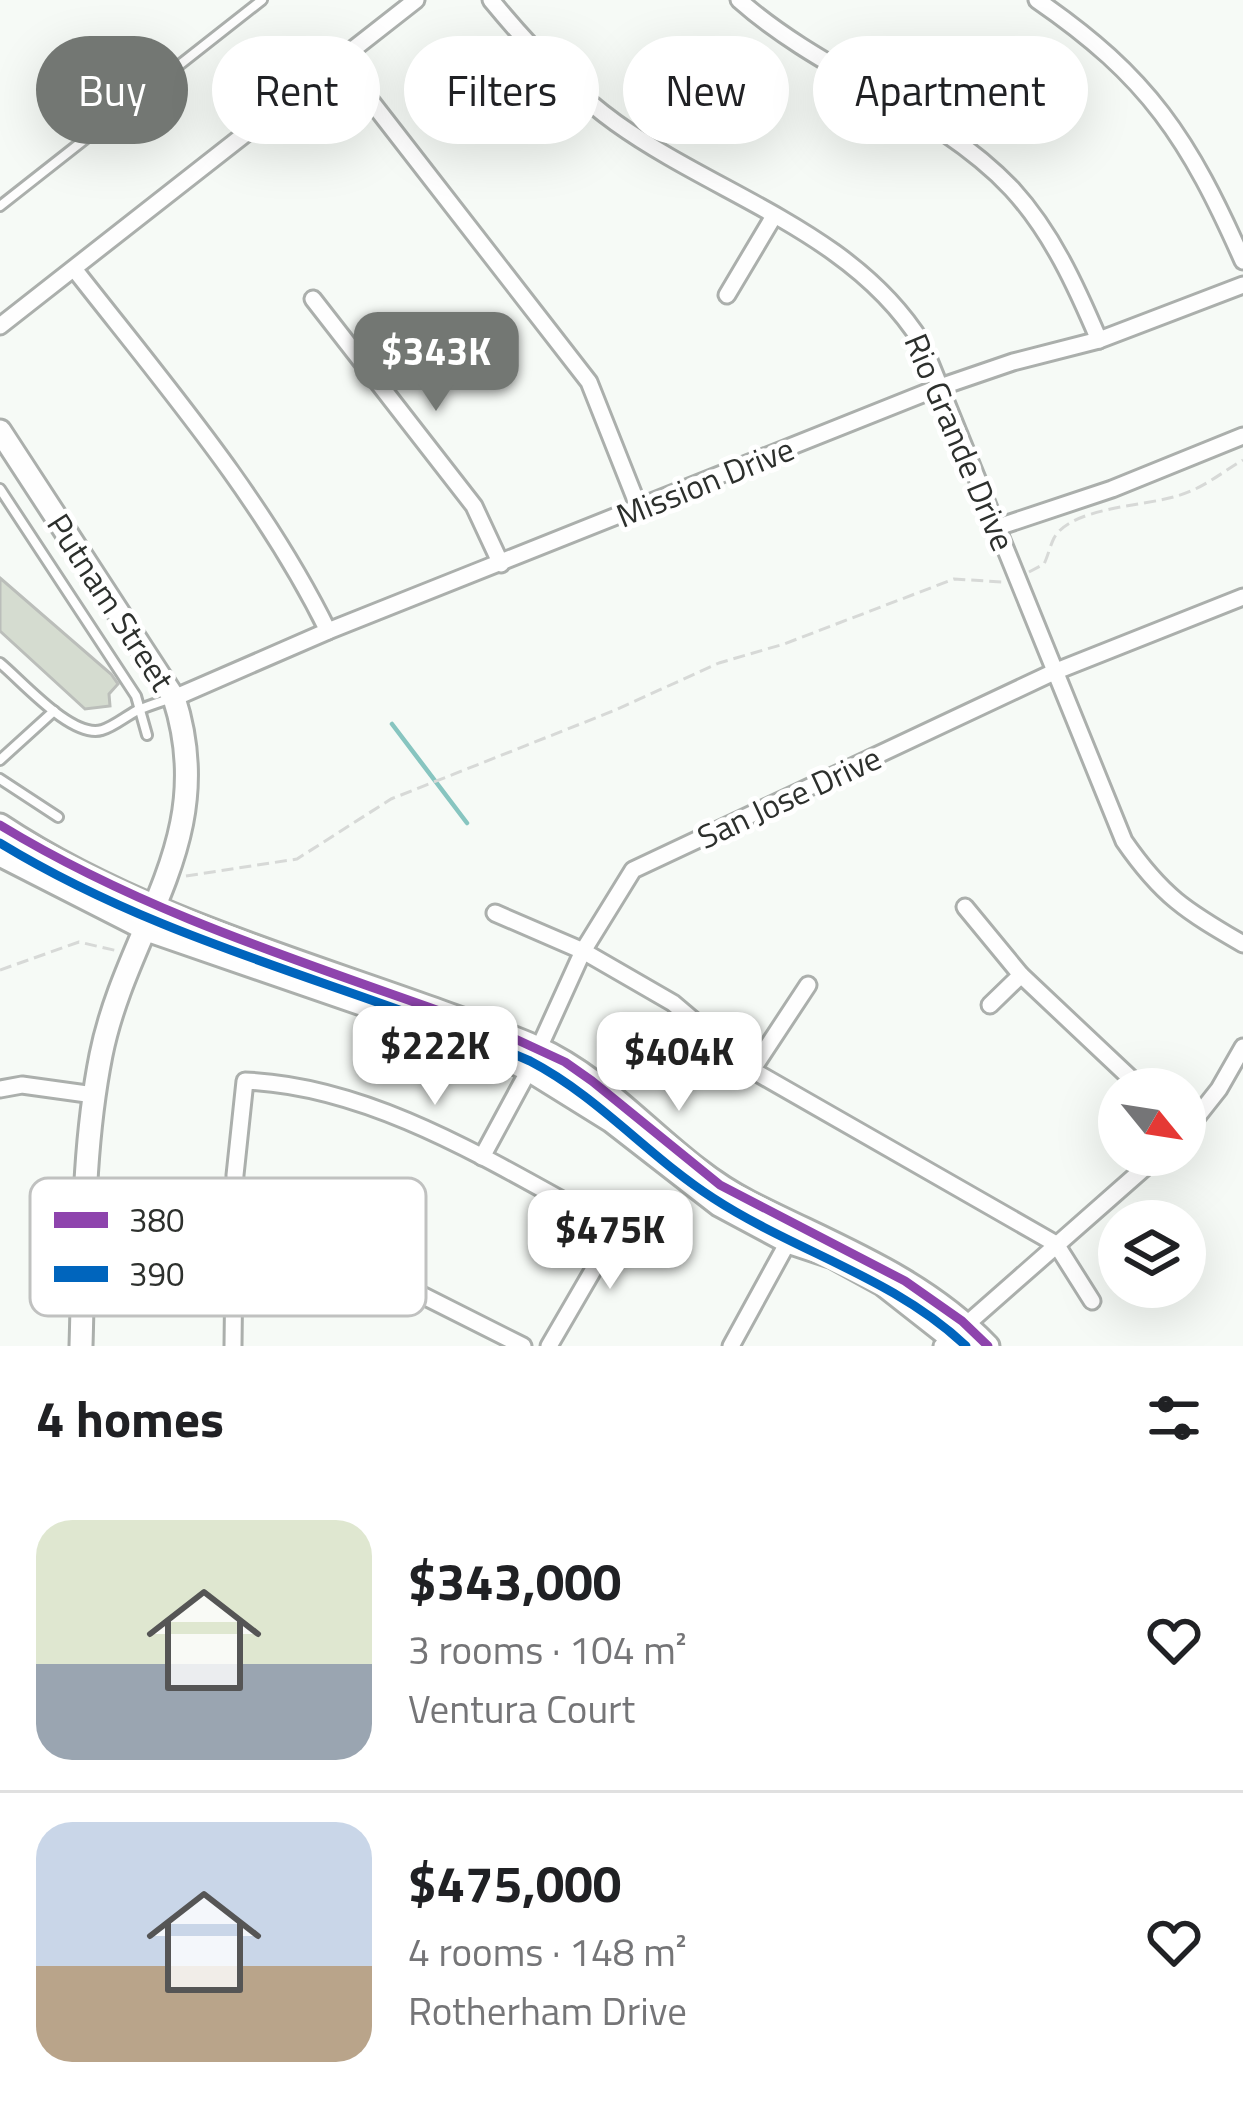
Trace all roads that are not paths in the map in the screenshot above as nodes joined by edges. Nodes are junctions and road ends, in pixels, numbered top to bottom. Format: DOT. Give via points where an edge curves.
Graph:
graph roads {
  1 [pos="262,0"];
  2 [pos="416,0"];
  3 [pos="491,0"];
  4 [pos="740,0"];
  5 [pos="1037,0"];
  6 [pos="370,36"];
  7 [pos="380,113"];
  8 [pos="233,144"];
  9 [pos="0,206"];
  10 [pos="774,215"];
  11 [pos="1243,261"];
  12 [pos="75,269"];
  13 [pos="1243,285"];
  14 [pos="727,296"];
  15 [pos="314,298"];
  16 [pos="0,326"];
  17 [pos="1099,340"];
  18 [pos="940,387"];
  19 [pos="0,431"];
  20 [pos="1243,436"];
  21 [pos="0,489"];
  22 [pos="640,508"];
  23 [pos="995,528"];
  24 [pos="501,564"];
  25 [pos="1243,597"];
  26 [pos="328,631"];
  27 [pos="0,663"];
  28 [pos="1054,672"];
  29 [pos="174,698"];
  30 [pos="140,709"];
  31 [pos="54,711"];
  32 [pos="147,735"];
  33 [pos="0,760"];
  34 [pos="0,779"];
  35 [pos="58,817"];
  36 [pos="0,826"];
  37 [pos="0,855"];
  38 [pos="965,907"];
  39 [pos="156,908"];
  40 [pos="495,913"];
  41 [pos="147,930"];
  42 [pos="1243,944"];
  43 [pos="583,951"];
  44 [pos="1021,975"];
  45 [pos="808,985"];
  46 [pos="990,1005"];
  47 [pos="1243,1047"];
  48 [pos="539,1048"];
  49 [pos="1120,1068"];
  50 [pos="529,1070"];
  51 [pos="752,1070"];
  52 [pos="0,1089"];
  53 [pos="94,1095"];
  54 [pos="1206,1105"];
  55 [pos="482,1157"];
  56 [pos="1135,1176"];
  57 [pos="86,1178"];
  58 [pos="236,1178"];
  59 [pos="793,1232"];
  60 [pos="1056,1244"];
  61 [pos="426,1296"];
  62 [pos="1092,1301"];
  63 [pos="82,1316"];
  64 [pos="234,1316"];
  65 [pos="955,1338"];
  66 [pos="81,1346"];
  67 [pos="233,1346"];
  68 [pos="523,1346"];
  69 [pos="549,1346"];
  70 [pos="730,1346"];
  71 [pos="988,1346"];
  1 -- 9 [label="lane"];
  2 -- 6 [label="street"];
  3 -- 10 [label="street, Rio Grande Drive" via="531,49 616,123"];
  4 -- 17 [label="street" via="1010,187 1063,261"];
  5 -- 11 [label="street" via="1102,49 1172,123"];
  7 -- 22 [label="street" via="589,382"];
  8 -- 12 [label="street"];
  10 -- 14 [label="street"];
  10 -- 18 [label="street, Rio Grande Drive" via="852,263 901,310"];
  12 -- 16 [label="street"];
  12 -- 26 [label="street" via="203,433 298,571"];
  13 -- 17 [label="street, Mission Drive"];
  15 -- 24 [label="street" via="474,506"];
  17 -- 18 [label="street, Mission Drive"];
  18 -- 22 [label="street, Mission Drive"];
  18 -- 23 [label="street, Rio Grande Drive"];
  19 -- 29 [label="main road, Putnam Street"];
  20 -- 23 [label="street"];
  21 -- 30 [label="lane"];
  22 -- 24 [label="street, Mission Drive"];
  23 -- 28 [label="street, Rio Grande Drive"];
  24 -- 26 [label="street, Mission Drive"];
  25 -- 28 [label="street, San Jose Drive"];
  26 -- 29 [label="street, Mission Drive"];
  27 -- 31 [label="lane"];
  28 -- 42 [label="street, Rio Grande Drive" via="1124,841 1179,908"];
  28 -- 43 [label="street, San Jose Drive" via="633,870"];
  29 -- 30 [label="lane"];
  29 -- 39 [label="main road, Putnam Street" via="188,793"];
  30 -- 31 [label="lane" via="90,731"];
  30 -- 32 [label="lane"];
  31 -- 33 [label="lane"];
  34 -- 35 [label="lane"];
  36 -- 39 [label="main road"];
  37 -- 41 [label="main road"];
  38 -- 44 [label="street"];
  39 -- 41 [label="main road, Putnam Street"];
  39 -- 48 [label="main road"];
  40 -- 43 [label="street"];
  41 -- 50 [label="main road" via="463,1039"];
  41 -- 53 [label="main road, Putnam Street"];
  43 -- 48 [label="street, San Jose Drive"];
  43 -- 51 [label="street" via="673,1004"];
  44 -- 46 [label="street"];
  44 -- 49 [label="street"];
  45 -- 51 [label="street"];
  47 -- 54 [label="street"];
  48 -- 50 [label="street, San Jose Drive"];
  48 -- 59 [label="main road"];
  50 -- 55 [label="street, San Jose Drive"];
  50 -- 59 [label="main road" via="719,1205"];
  51 -- 60 [label="street"];
  52 -- 53 [label="street"];
  53 -- 57 [label="main road, Putnam Street"];
  55 -- 58 [label="street" via="366,1106 245,1081"];
  55 -- 69 [label="street" via="598,1220 599,1260"];
  56 -- 60 [label="street"];
  59 -- 65 [label="main road" via="885,1267"];
  59 -- 70 [label="street"];
  60 -- 62 [label="street"];
  60 -- 65 [label="street"];
  61 -- 68 [label="street"];
  63 -- 66 [label="main road, Putnam Street"];
  64 -- 67 [label="street"];
  65 -- 71 [label="main road"];
}
